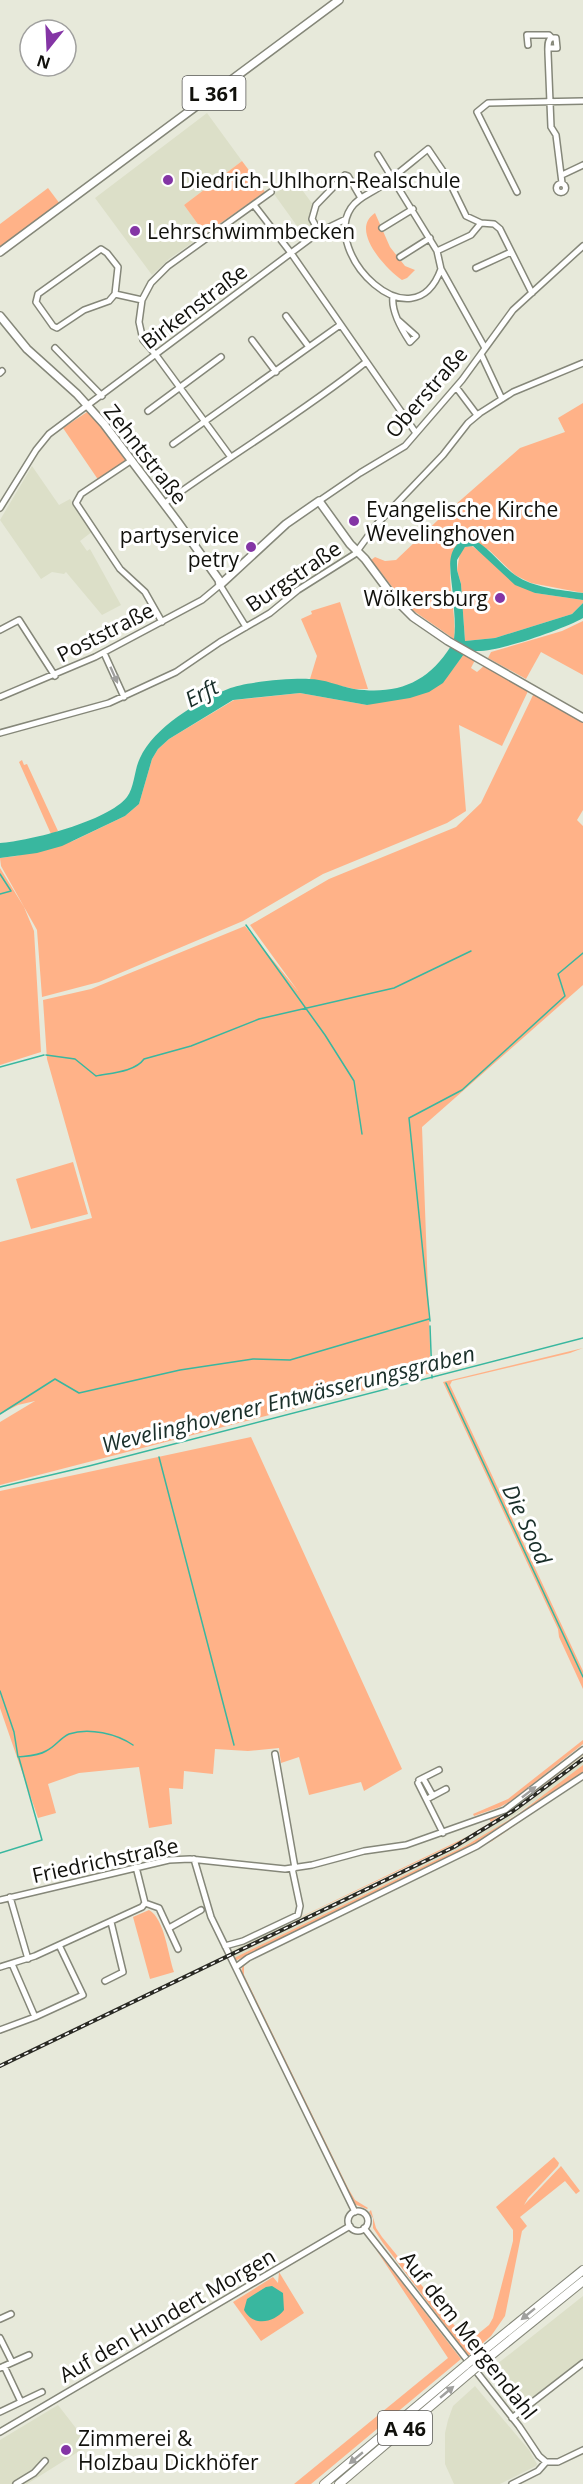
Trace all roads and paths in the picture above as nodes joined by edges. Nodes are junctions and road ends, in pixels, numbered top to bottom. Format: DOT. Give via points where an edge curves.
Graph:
graph roads {
  1 [pos="339,0"];
  2 [pos="528,45"];
  3 [pos="583,101"];
  4 [pos="551,102"];
  5 [pos="378,155"];
  6 [pos="583,165"];
  7 [pos="562,175"];
  8 [pos="393,177"];
  9 [pos="562,183"];
  10 [pos="271,192"];
  11 [pos="517,192"];
  12 [pos="361,198"];
  13 [pos="254,205"];
  14 [pos="413,209"];
  15 [pos="346,219"];
  16 [pos="481,223"];
  17 [pos="382,228"];
  18 [pos="319,232"];
  19 [pos="430,238"];
  20 [pos="583,246"];
  21 [pos="437,251"];
  22 [pos="0,252"];
  23 [pos="511,252"];
  24 [pos="291,254"];
  25 [pos="400,257"];
  26 [pos="477,268"];
  27 [pos="441,269"];
  28 [pos="532,293"];
  29 [pos="115,294"];
  30 [pos="393,297"];
  31 [pos="142,300"];
  32 [pos="0,316"];
  33 [pos="286,316"];
  34 [pos="398,320"];
  35 [pos="340,325"];
  36 [pos="252,340"];
  37 [pos="309,347"];
  38 [pos="55,348"];
  39 [pos="485,348"];
  40 [pos="481,354"];
  41 [pos="156,355"];
  42 [pos="221,357"];
  43 [pos="366,362"];
  44 [pos="583,363"];
  45 [pos="276,372"];
  46 [pos="456,387"];
  47 [pos="180,388"];
  48 [pos="102,396"];
  49 [pos="502,399"];
  50 [pos="88,406"];
  51 [pos="148,411"];
  52 [pos="477,415"];
  53 [pos="206,422"];
  54 [pos="416,433"];
  55 [pos="173,444"];
  56 [pos="230,456"];
  57 [pos="132,460"];
  58 [pos="319,501"];
  59 [pos="165,503"];
  60 [pos="0,508"];
  61 [pos="364,540"];
  62 [pos="347,541"];
  63 [pos="358,552"];
  64 [pos="220,585"];
  65 [pos="162,622"];
  66 [pos="246,627"];
  67 [pos="0,630"];
  68 [pos="104,653"];
  69 [pos="55,676"];
  70 [pos="0,697"];
  71 [pos="124,697"];
  72 [pos="583,718"];
  73 [pos="0,733"];
  74 [pos="583,1750"];
  75 [pos="275,1754"];
  76 [pos="439,1770"];
  77 [pos="583,1776"];
  78 [pos="420,1780"];
  79 [pos="446,1789"];
  80 [pos="433,1796"];
  81 [pos="426,1799"];
  82 [pos="443,1833"];
  83 [pos="194,1859"];
  84 [pos="136,1868"];
  85 [pos="294,1868"];
  86 [pos="10,1897"];
  87 [pos="0,1900"];
  88 [pos="145,1903"];
  89 [pos="201,1910"];
  90 [pos="111,1922"];
  91 [pos="169,1928"];
  92 [pos="59,1945"];
  93 [pos="225,1946"];
  94 [pos="178,1948"];
  95 [pos="28,1959"];
  96 [pos="12,1964"];
  97 [pos="0,1967"];
  98 [pos="236,1967"];
  99 [pos="105,1982"];
  100 [pos="35,2018"];
  101 [pos="0,2030"];
  102 [pos="355,2212"];
  103 [pos="350,2226"];
  104 [pos="364,2229"];
  105 [pos="583,2270"];
  106 [pos="583,2281"];
  107 [pos="11,2314"];
  108 [pos="0,2319"];
  109 [pos="0,2338"];
  110 [pos="29,2355"];
  111 [pos="12,2362"];
  112 [pos="583,2363"];
  113 [pos="472,2366"];
  114 [pos="2,2367"];
  115 [pos="42,2392"];
  116 [pos="21,2402"];
  117 [pos="0,2412"];
  118 [pos="512,2418"];
  119 [pos="0,2432"];
  120 [pos="583,2450"];
  121 [pos="45,2461"];
  122 [pos="546,2462"];
  123 [pos="16,2484"];
  124 [pos="324,2484"];
  125 [pos="339,2484"];
  126 [pos="513,2484"];
  1 -- 22 [label="main road, L 361"];
  2 -- 4 [label="street" via="527,35 552,38 548,48"];
  3 -- 4 [label="street"];
  4 -- 7 [label="street" via="551,127 556,135"];
  4 -- 11 [label="street" via="488,103 477,112"];
  5 -- 8 [label="street"];
  6 -- 7 [label="street"];
  7 -- 9 [label="street"];
  8 -- 12 [label="street, Birkenstraße"];
  8 -- 14 [label="street"];
  8 -- 16 [label="street, Birkenstraße" via="428,150 466,216"];
  10 -- 13 [label="street"];
  12 -- 15 [label="street, Birkenstraße" via="350,208"];
  12 -- 18 [label="street" via="345,175 314,208 312,219"];
  13 -- 24 [label="street"];
  13 -- 31 [label="street" via="162,271"];
  14 -- 17 [label="street"];
  14 -- 19 [label="street"];
  15 -- 18 [label="street, Birkenstraße"];
  15 -- 30 [label="street" via="347,240 355,261 372,283"];
  16 -- 21 [label="street" via="471,236"];
  16 -- 23 [label="street" via="500,229"];
  18 -- 24 [label="street, Birkenstraße"];
  19 -- 21 [label="street"];
  19 -- 25 [label="street"];
  20 -- 28 [label="street, Oberstraße"];
  21 -- 27 [label="street"];
  23 -- 26 [label="street"];
  23 -- 28 [label="street"];
  24 -- 35 [label="street"];
  24 -- 41 [label="street, Birkenstraße"];
  27 -- 30 [label="street" via="421,294 407,299"];
  27 -- 39 [label="street"];
  28 -- 39 [label="street, Oberstraße" via="513,310"];
  29 -- 29 [label="street" via="118,267 100,249 38,294 35,301 57,328 84,310 109,301"];
  29 -- 31 [label="street"];
  30 -- 34 [label="street"];
  31 -- 41 [label="street" via="141,333"];
  32 -- 50 [label="main road, Zehntstraße" via="30,352"];
  33 -- 37 [label="street"];
  35 -- 37 [label="street"];
  35 -- 43 [label="street"];
  36 -- 45 [label="street"];
  37 -- 45 [label="street"];
  38 -- 48 [label="street"];
  39 -- 40 [label="street, Oberstraße"];
  40 -- 46 [label="street, Oberstraße"];
  40 -- 49 [label="street"];
  41 -- 47 [label="street"];
  41 -- 48 [label="street, Birkenstraße"];
  42 -- 47 [label="street"];
  43 -- 54 [label="street"];
  43 -- 56 [label="street" via="325,395"];
  44 -- 49 [label="street"];
  45 -- 53 [label="street"];
  46 -- 52 [label="street"];
  46 -- 54 [label="street, Oberstraße"];
  47 -- 51 [label="street"];
  47 -- 53 [label="street"];
  48 -- 50 [label="street, Birkenstraße"];
  49 -- 52 [label="street"];
  50 -- 57 [label="main road, Zehntstraße"];
  50 -- 60 [label="street, Birkenstraße" via="43,440"];
  52 -- 61 [label="street"];
  53 -- 55 [label="street"];
  53 -- 56 [label="street"];
  54 -- 58 [label="street, Oberstraße" via="402,448"];
  56 -- 59 [label="street"];
  57 -- 59 [label="main road, Zehntstraße"];
  57 -- 65 [label="street" via="76,500 120,569 145,592"];
  58 -- 62 [label="main road"];
  58 -- 64 [label="main road, Oberstraße" via="286,524"];
  59 -- 64 [label="main road, Zehntstraße"];
  61 -- 62 [label="street"];
  61 -- 63 [label="street"];
  62 -- 63 [label="main road"];
  63 -- 66 [label="street, Burgstraße"];
  63 -- 72 [label="main road" via="402,606 448,641"];
  64 -- 65 [label="street, Poststraße"];
  64 -- 66 [label="street, Zehntstraße"];
  65 -- 68 [label="street, Poststraße"];
  66 -- 71 [label="street, Burgstraße" via="174,673"];
  67 -- 69 [label="street" via="19,620"];
  68 -- 69 [label="street, Poststraße"];
  68 -- 71 [label="street, one-way"];
  69 -- 70 [label="street, Poststraße"];
  71 -- 73 [label="street, Burgstraße"];
  82 -- 74 [label="street, Friedrichstraße, one-way" via="512,1806"];
  75 -- 85 [label="street"];
  76 -- 78 [label="street"];
  77 -- 98 [label="street" via="493,1837"];
  78 -- 80 [label="street"];
  78 -- 81 [label="street"];
  79 -- 80 [label="street"];
  80 -- 81 [label="street"];
  81 -- 82 [label="street"];
  82 -- 85 [label="street, Friedrichstraße" via="406,1845"];
  83 -- 84 [label="street, Friedrichstraße"];
  83 -- 85 [label="street, Friedrichstraße"];
  83 -- 93 [label="street" via="208,1910"];
  84 -- 86 [label="street, Friedrichstraße"];
  84 -- 88 [label="street"];
  85 -- 93 [label="street" via="298,1915"];
  86 -- 87 [label="street, Friedrichstraße"];
  86 -- 95 [label="street"];
  88 -- 90 [label="street"];
  88 -- 91 [label="street" via="158,1907"];
  89 -- 91 [label="street"];
  90 -- 92 [label="street"];
  90 -- 99 [label="street" via="123,1972"];
  91 -- 94 [label="street"];
  92 -- 95 [label="street"];
  92 -- 100 [label="street" via="83,1995"];
  93 -- 98 [label="street"];
  95 -- 96 [label="street"];
  96 -- 97 [label="street"];
  96 -- 100 [label="street"];
  98 -- 102 [label="street"];
  100 -- 101 [label="street"];
  102 -- 103 [label="street" via="349,2218"];
  102 -- 104 [label="street" via="366,2215 368,2224"];
  103 -- 104 [label="street"];
  103 -- 119 [label="street, Auf den Hundert Morgen"];
  104 -- 118 [label="street, Auf dem Mergendahl"];
  105 -- 113 [label="highway, A 46, one-way"];
  106 -- 113 [label="highway, A 46"];
  107 -- 108 [label="street"];
  109 -- 111 [label="street"];
  110 -- 111 [label="street"];
  111 -- 114 [label="street"];
  112 -- 118 [label="street"];
  113 -- 124 [label="highway, A 46, one-way"];
  125 -- 113 [label="highway, A 46, one-way"];
  114 -- 116 [label="street"];
  115 -- 116 [label="street"];
  116 -- 117 [label="street"];
  118 -- 122 [label="street, Auf dem Mergendahl"];
  120 -- 122 [label="street" via="558,2462"];
  121 -- 123 [label="street" via="34,2474"];
  122 -- 126 [label="street" via="538,2471"];
}
